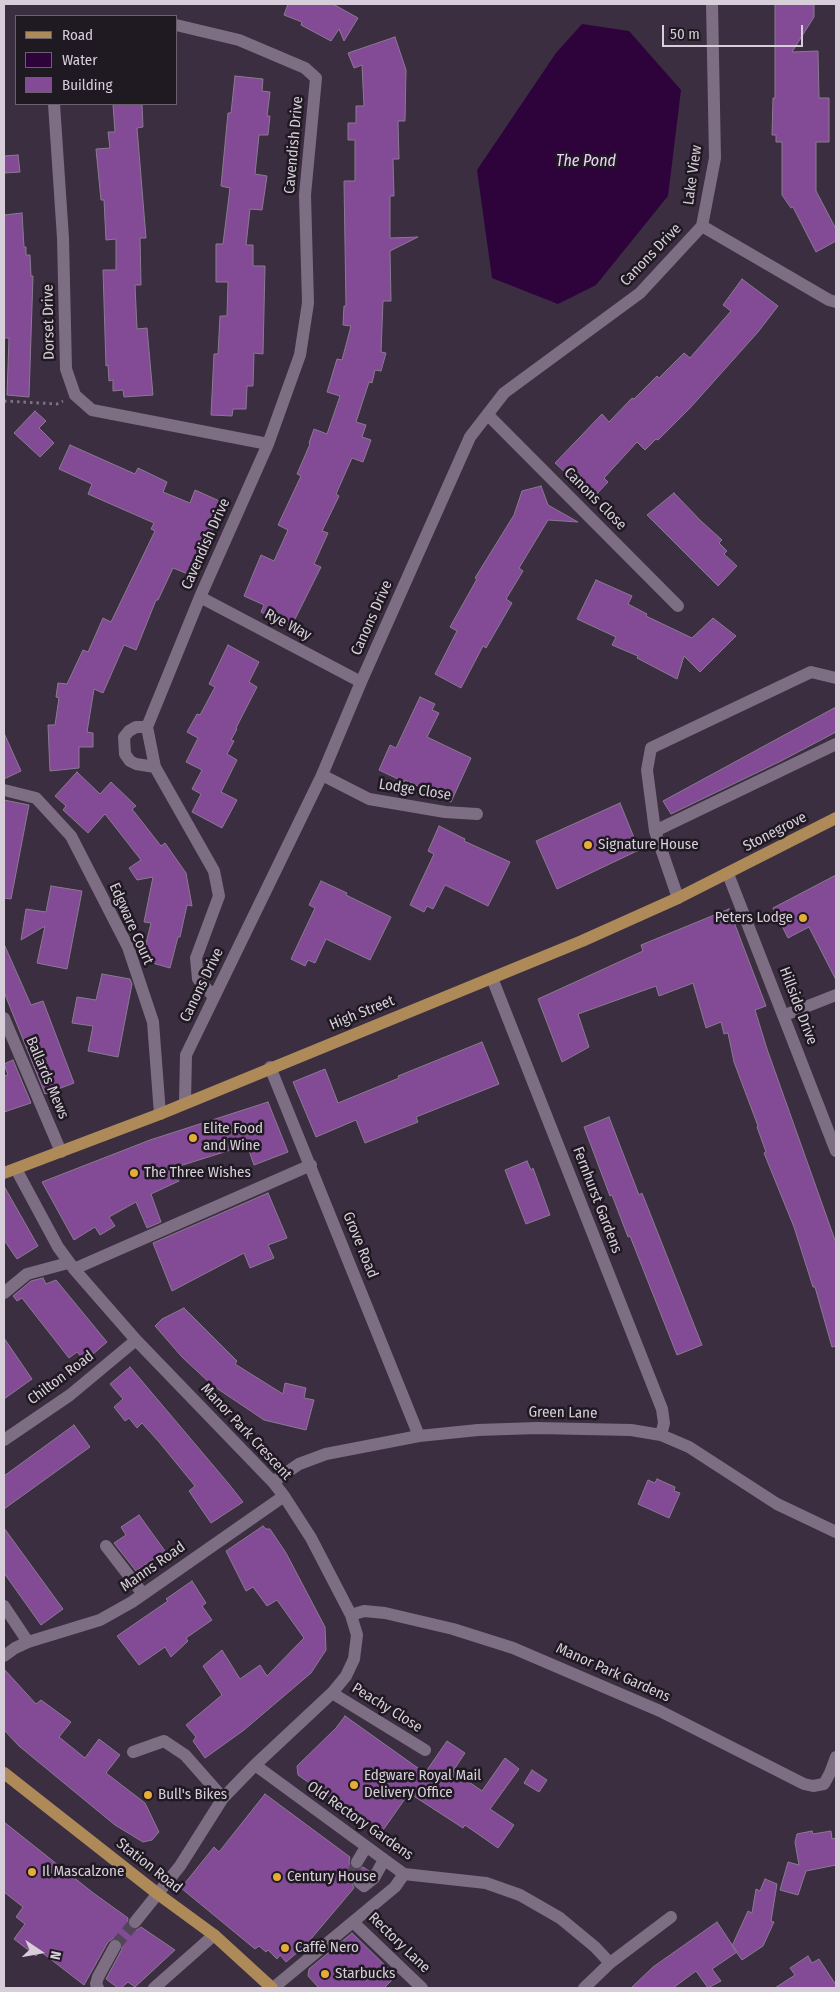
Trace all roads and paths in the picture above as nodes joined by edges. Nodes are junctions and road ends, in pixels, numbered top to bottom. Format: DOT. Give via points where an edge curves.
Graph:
graph roads {
  1 [pos="712,4"];
  2 [pos="178,25"];
  3 [pos="54,105"];
  4 [pos="702,226"];
  5 [pos="836,302"];
  6 [pos="75,395"];
  7 [pos="4,401"];
  8 [pos="488,415"];
  9 [pos="268,444"];
  10 [pos="200,597"];
  11 [pos="678,606"];
  12 [pos="836,678"];
  13 [pos="361,682"];
  14 [pos="147,727"];
  15 [pos="836,744"];
  16 [pos="155,767"];
  17 [pos="322,775"];
  18 [pos="4,790"];
  19 [pos="477,814"];
  20 [pos="836,818"];
  21 [pos="655,831"];
  22 [pos="728,874"];
  23 [pos="678,898"];
  24 [pos="492,978"];
  25 [pos="836,995"];
  26 [pos="214,997"];
  27 [pos="785,1015"];
  28 [pos="4,1018"];
  29 [pos="270,1068"];
  30 [pos="185,1102"];
  31 [pos="160,1114"];
  32 [pos="836,1151"];
  33 [pos="61,1152"];
  34 [pos="311,1165"];
  35 [pos="10,1171"];
  36 [pos="71,1266"];
  37 [pos="4,1293"];
  38 [pos="136,1340"];
  39 [pos="662,1435"];
  40 [pos="419,1436"];
  41 [pos="4,1440"];
  42 [pos="273,1482"];
  43 [pos="284,1496"];
  44 [pos="836,1532"];
  45 [pos="106,1546"];
  46 [pos="143,1594"];
  47 [pos="4,1606"];
  48 [pos="351,1615"];
  49 [pos="28,1642"];
  50 [pos="4,1656"];
  51 [pos="332,1693"];
  52 [pos="424,1750"];
  53 [pos="133,1752"];
  54 [pos="836,1757"];
  55 [pos="255,1765"];
  56 [pos="4,1773"];
  57 [pos="223,1798"];
  58 [pos="366,1847"];
  59 [pos="384,1860"];
  60 [pos="357,1862"];
  61 [pos="404,1874"];
  62 [pos="359,1882"];
  63 [pos="158,1894"];
  64 [pos="671,1917"];
  65 [pos="134,1922"];
  66 [pos="353,1922"];
  67 [pos="214,1935"];
  68 [pos="115,1946"];
  69 [pos="610,1963"];
  70 [pos="98,1988"];
  71 [pos="154,1988"];
  72 [pos="272,1988"];
  73 [pos="422,1988"];
  74 [pos="584,1988"];
  1 -- 4 [label="street, Lake View" via="715,158"];
  2 -- 9 [label="street, Cavendish Drive" via="240,40 306,68 316,78 305,196 308,303 300,355"];
  3 -- 6 [label="street, Dorset Drive" via="63,238 66,369"];
  4 -- 5 [label="street, Lake View"];
  4 -- 8 [label="street, Canons Drive" via="640,293 504,393"];
  6 -- 7 [label="path" via="57,404"];
  6 -- 9 [label="street" via="92,410"];
  8 -- 11 [label="street, Canons Close"];
  8 -- 13 [label="street, Canons Drive" via="470,437"];
  9 -- 10 [label="street, Cavendish Drive"];
  10 -- 13 [label="street, Rye Way"];
  10 -- 14 [label="street, Cavendish Drive"];
  12 -- 21 [label="street" via="811,672 651,748 647,770"];
  13 -- 17 [label="street, Canons Drive"];
  14 -- 16 [label="street"];
  14 -- 16 [label="street" via="136,727 124,737 125,754 136,764"];
  15 -- 21 [label="street"];
  16 -- 26 [label="street" via="214,871 219,896 196,958 198,979"];
  17 -- 19 [label="street, Lodge Close" via="369,799"];
  17 -- 26 [label="street, Canons Drive"];
  18 -- 31 [label="street, Edgware Court" via="36,798 71,836 128,947 153,1022"];
  20 -- 22 [label="main road, Stonegrove"];
  21 -- 23 [label="street"];
  22 -- 23 [label="main road, High Street"];
  22 -- 27 [label="street, Hillside Drive"];
  23 -- 24 [label="main road, High Street"];
  24 -- 29 [label="main road, High Street"];
  24 -- 39 [label="street, Fernhurst Gardens" via="662,1409"];
  25 -- 27 [label="street"];
  26 -- 30 [label="street, Canons Drive" via="186,1055"];
  27 -- 32 [label="street, Hillside Drive"];
  28 -- 33 [label="street, Ballards Mews"];
  29 -- 30 [label="main road, High Street"];
  29 -- 34 [label="street, Grove Road"];
  30 -- 31 [label="main road, High Street"];
  31 -- 33 [label="main road, High Street"];
  33 -- 35 [label="main road, High Street"];
  34 -- 36 [label="street"];
  34 -- 40 [label="street, Grove Road"];
  35 -- 36 [label="street, Manor Park Crescent"];
  36 -- 37 [label="street" via="27,1274"];
  36 -- 38 [label="street, Manor Park Crescent"];
  38 -- 41 [label="street, Chilton Road" via="70,1395"];
  38 -- 42 [label="street, Manor Park Crescent"];
  39 -- 40 [label="street, Green Lane" via="631,1430 537,1428"];
  39 -- 44 [label="street, Green Lane" via="688,1447 777,1504"];
  40 -- 42 [label="street, Green Lane" via="326,1454 300,1464"];
  42 -- 43 [label="street, Manor Park Crescent"];
  43 -- 46 [label="street, Manns Road"];
  43 -- 48 [label="street, Manor Park Crescent" via="311,1538"];
  45 -- 46 [label="street"];
  46 -- 49 [label="street, Manns Road" via="100,1620"];
  47 -- 49 [label="street"];
  48 -- 51 [label="street, Manor Park Crescent" via="357,1635 354,1659 346,1676"];
  48 -- 54 [label="street, Manor Park Gardens" via="364,1611 385,1613 453,1629 513,1648 660,1711 808,1785 824,1784"];
  49 -- 50 [label="street, Manns Road"];
  51 -- 52 [label="street, Peachy Close"];
  51 -- 55 [label="street, Manor Park Crescent"];
  53 -- 57 [label="street" via="164,1741 185,1755"];
  55 -- 57 [label="street, Manor Park Crescent"];
  55 -- 58 [label="street, Old Rectory Gardens"];
  56 -- 63 [label="main road, Station Road"];
  57 -- 63 [label="street, Manor Park Crescent" via="180,1866"];
  58 -- 59 [label="street, Old Rectory Gardens"];
  58 -- 60 [label="street"];
  59 -- 61 [label="street, Old Rectory Gardens"];
  59 -- 62 [label="street" via="374,1878 364,1886"];
  61 -- 66 [label="street, Rectory Lane" via="395,1887"];
  61 -- 69 [label="street, Old Rectory Gardens" via="486,1883 520,1894 560,1918"];
  63 -- 65 [label="street, Manor Park Crescent"];
  63 -- 67 [label="main road, Station Road"];
  64 -- 69 [label="street"];
  66 -- 72 [label="street, Rectory Lane"];
  66 -- 73 [label="street, Rectory Lane"];
  67 -- 71 [label="street"];
  67 -- 72 [label="main road, Station Road"];
  68 -- 70 [label="street" via="98,1977"];
  69 -- 74 [label="street"];
}
